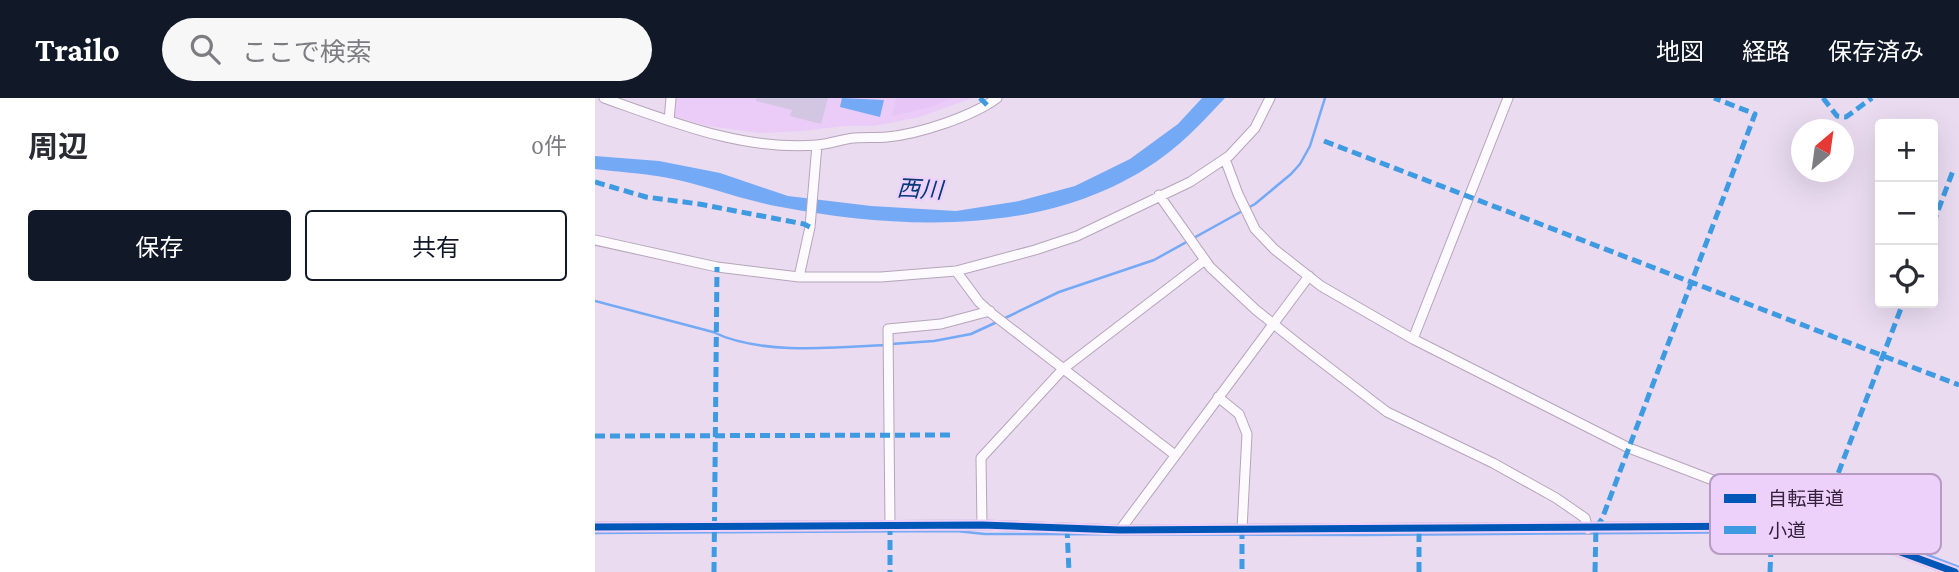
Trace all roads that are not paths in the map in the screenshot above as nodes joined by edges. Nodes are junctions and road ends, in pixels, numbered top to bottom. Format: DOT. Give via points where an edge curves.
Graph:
graph roads {
  1 [pos="604,98"];
  2 [pos="671,98"];
  3 [pos="997,98"];
  4 [pos="1270,98"];
  5 [pos="1508,98"];
  6 [pos="669,121"];
  7 [pos="817,145"];
  8 [pos="1225,159"];
  9 [pos="1159,195"];
  10 [pos="595,240"];
  11 [pos="1205,260"];
  12 [pos="956,271"];
  13 [pos="1309,276"];
  14 [pos="799,277"];
  15 [pos="990,311"];
  16 [pos="1273,324"];
  17 [pos="1413,339"];
  18 [pos="1063,369"];
  19 [pos="1218,397"];
  20 [pos="1175,455"];
  21 [pos="1710,479"];
  22 [pos="890,525"];
  23 [pos="982,525"];
  24 [pos="595,527"];
  25 [pos="1710,527"];
  26 [pos="1242,529"];
  27 [pos="1588,529"];
  28 [pos="1120,530"];
  29 [pos="1906,554"];
  30 [pos="1955,572"];
  1 -- 6 [label="street"];
  2 -- 6 [label="street"];
  3 -- 7 [label="street" via="920,129"];
  4 -- 8 [label="street" via="1255,128"];
  5 -- 17 [label="street"];
  6 -- 7 [label="street" via="764,143"];
  7 -- 14 [label="street"];
  8 -- 9 [label="street"];
  8 -- 13 [label="street" via="1255,229"];
  9 -- 11 [label="street"];
  9 -- 12 [label="street" via="1077,236"];
  10 -- 14 [label="street" via="716,267"];
  11 -- 16 [label="street"];
  11 -- 18 [label="street"];
  12 -- 14 [label="street"];
  12 -- 15 [label="street"];
  13 -- 16 [label="street"];
  13 -- 17 [label="street"];
  15 -- 18 [label="street"];
  15 -- 22 [label="street" via="941,324 888,328"];
  16 -- 19 [label="street"];
  16 -- 27 [label="street" via="1387,412 1556,498 1585,518"];
  17 -- 21 [label="street" via="1629,447"];
  18 -- 20 [label="street"];
  18 -- 23 [label="street" via="981,458"];
  19 -- 20 [label="street"];
  19 -- 26 [label="street" via="1239,414 1247,434"];
  20 -- 28 [label="street"];
  22 -- 23 [label="street"];
  22 -- 24 [label="street"];
  23 -- 28 [label="street"];
  25 -- 27 [label="street"];
  26 -- 27 [label="street"];
  26 -- 28 [label="street"];
  29 -- 30 [label="street"];
}
